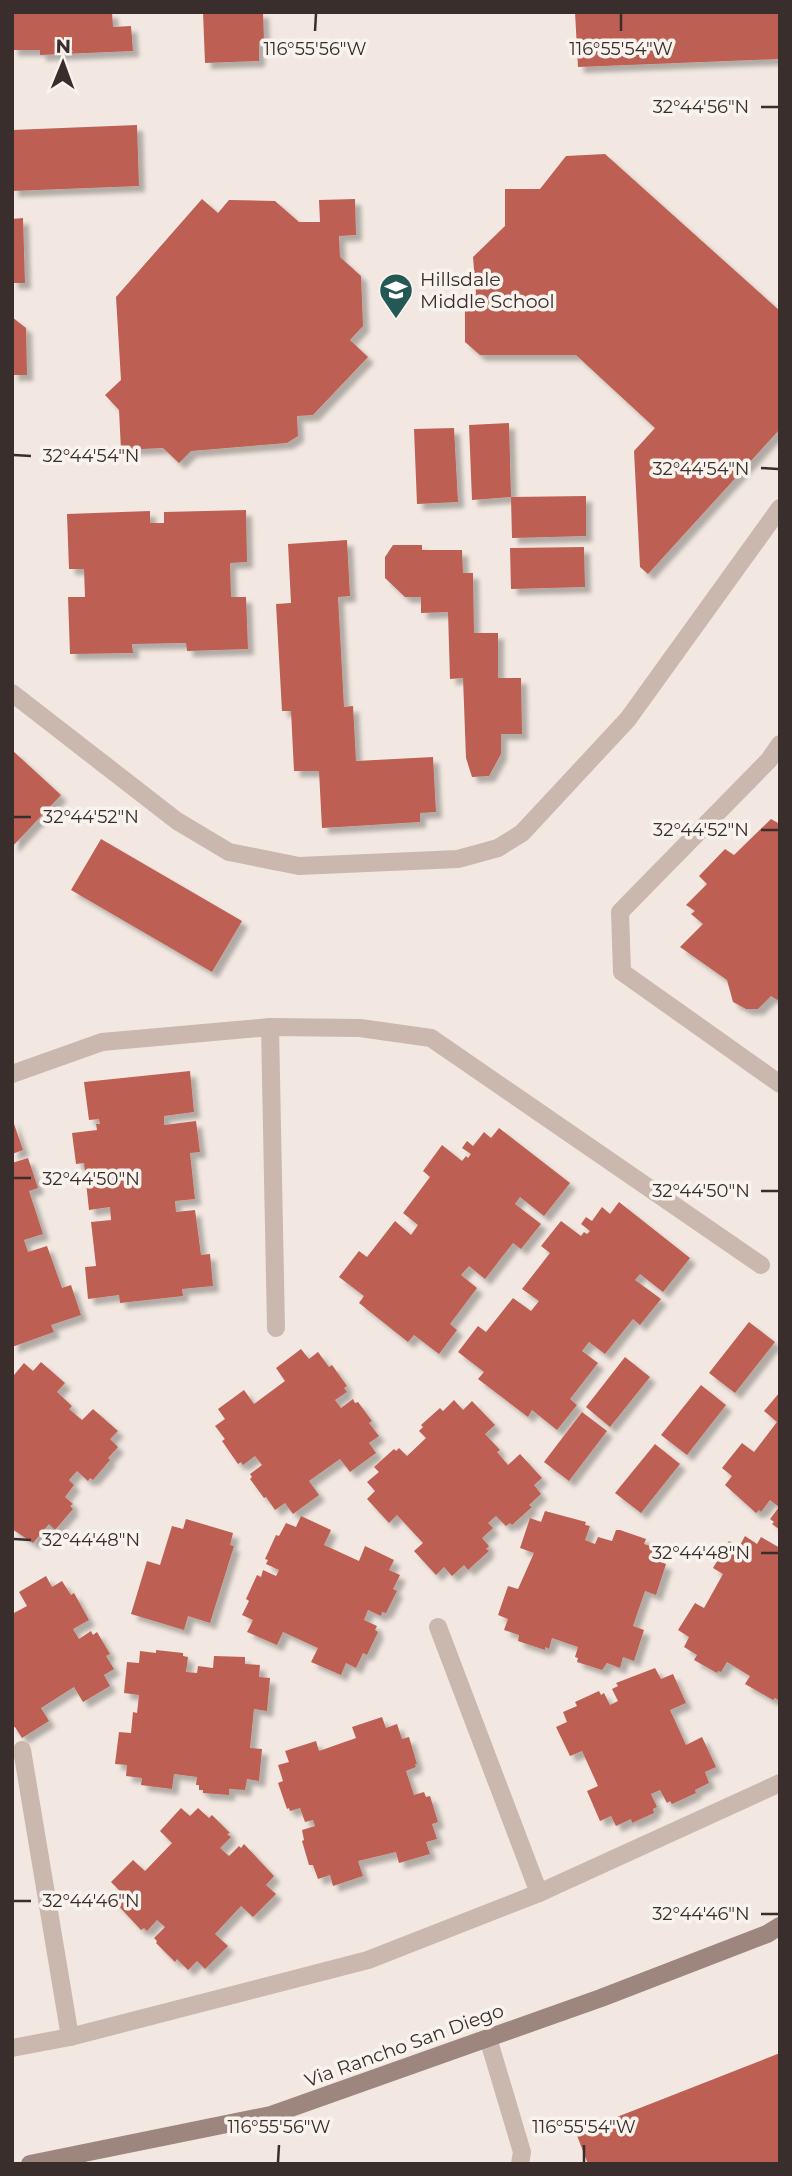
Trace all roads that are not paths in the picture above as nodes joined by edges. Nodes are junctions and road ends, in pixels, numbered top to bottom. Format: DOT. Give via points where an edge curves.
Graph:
graph roads {
  1 [pos="780,508"];
  2 [pos="12,693"];
  3 [pos="780,744"];
  4 [pos="270,1027"];
  5 [pos="12,1074"];
  6 [pos="780,1084"];
  7 [pos="761,1265"];
  8 [pos="276,1328"];
  9 [pos="438,1627"];
  10 [pos="22,1750"];
  11 [pos="780,1783"];
  12 [pos="539,1893"];
  13 [pos="780,1926"];
  14 [pos="70,2037"];
  15 [pos="488,2038"];
  16 [pos="12,2049"];
  17 [pos="30,2164"];
  18 [pos="520,2164"];
  1 -- 2 [label="lane" via="628,719 523,833 498,848 458,859 299,866 229,852 177,821"];
  3 -- 6 [label="lane" via="620,912 622,972"];
  4 -- 5 [label="lane" via="102,1042"];
  4 -- 7 [label="lane" via="360,1028 431,1038"];
  4 -- 8 [label="lane"];
  9 -- 12 [label="lane"];
  10 -- 14 [label="lane"];
  11 -- 12 [label="lane"];
  12 -- 14 [label="lane" via="368,1960"];
  13 -- 15 [label="street, Via Rancho San Diego"];
  14 -- 16 [label="lane"];
  15 -- 17 [label="street, Via Rancho San Diego" via="271,2115"];
  15 -- 18 [label="lane" via="522,2152"];
}
